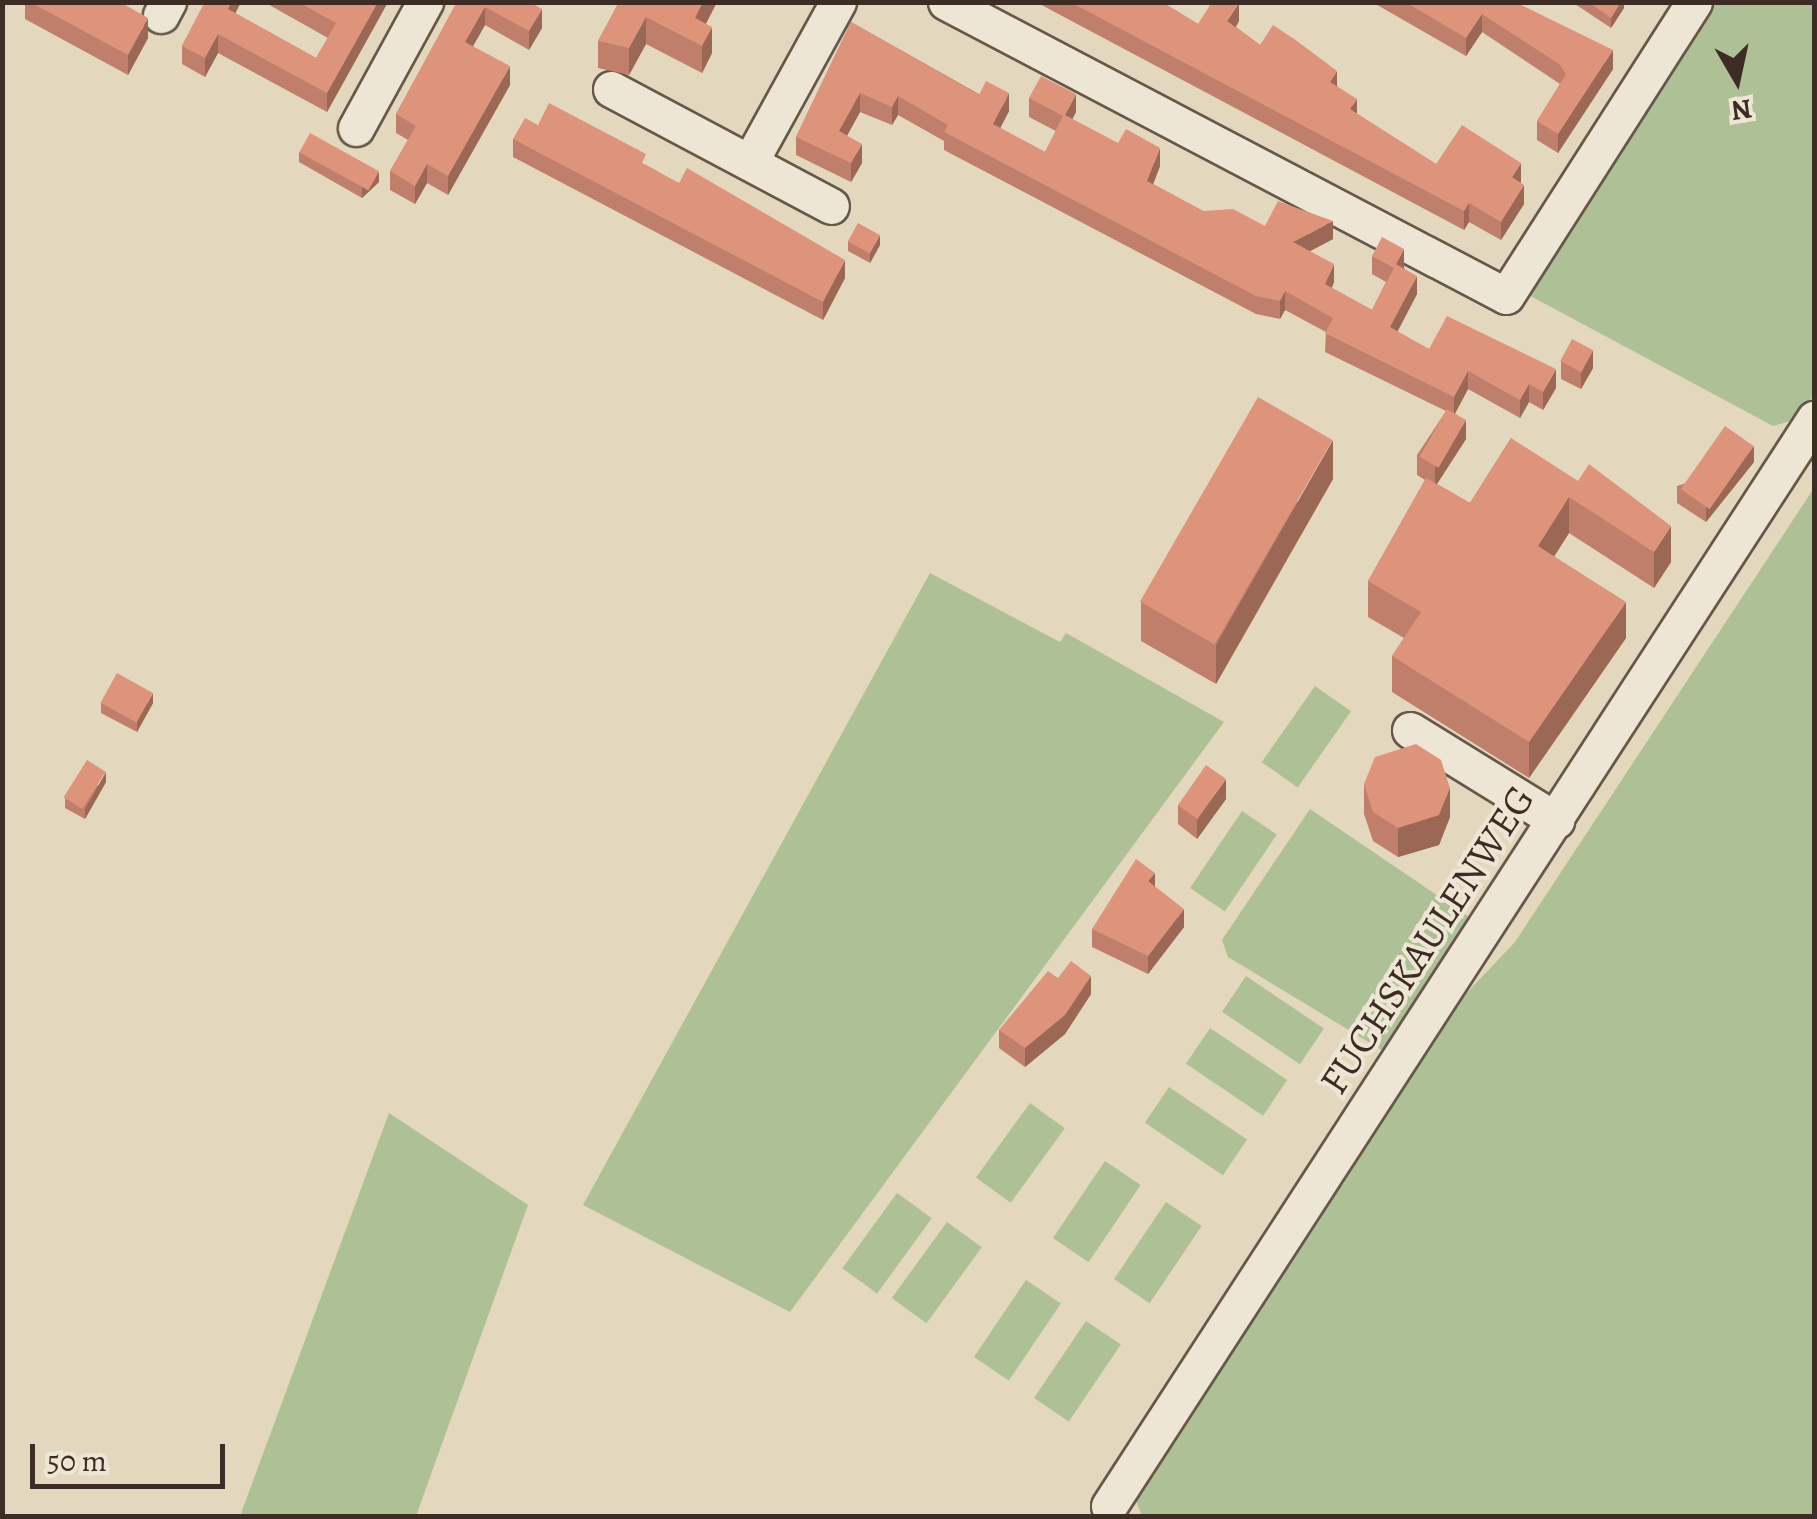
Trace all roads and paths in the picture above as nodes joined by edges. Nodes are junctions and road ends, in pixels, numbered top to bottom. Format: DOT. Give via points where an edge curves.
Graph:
graph roads {
  1 [pos="425,2"];
  2 [pos="838,2"];
  3 [pos="946,2"];
  4 [pos="1692,3"];
  5 [pos="611,89"];
  6 [pos="356,128"];
  7 [pos="750,162"];
  8 [pos="831,206"];
  9 [pos="1814,420"];
  10 [pos="1410,730"];
  11 [pos="1556,820"];
  12 [pos="1109,1506"];
  1 -- 6 [label="street"];
  2 -- 7 [label="street"];
  3 -- 4 [label="street" via="1506,296"];
  5 -- 7 [label="street"];
  7 -- 8 [label="street"];
  9 -- 11 [label="street, FUCHSKAULENWEG"];
  10 -- 11 [label="street"];
  11 -- 12 [label="street, FUCHSKAULENWEG"];
}
